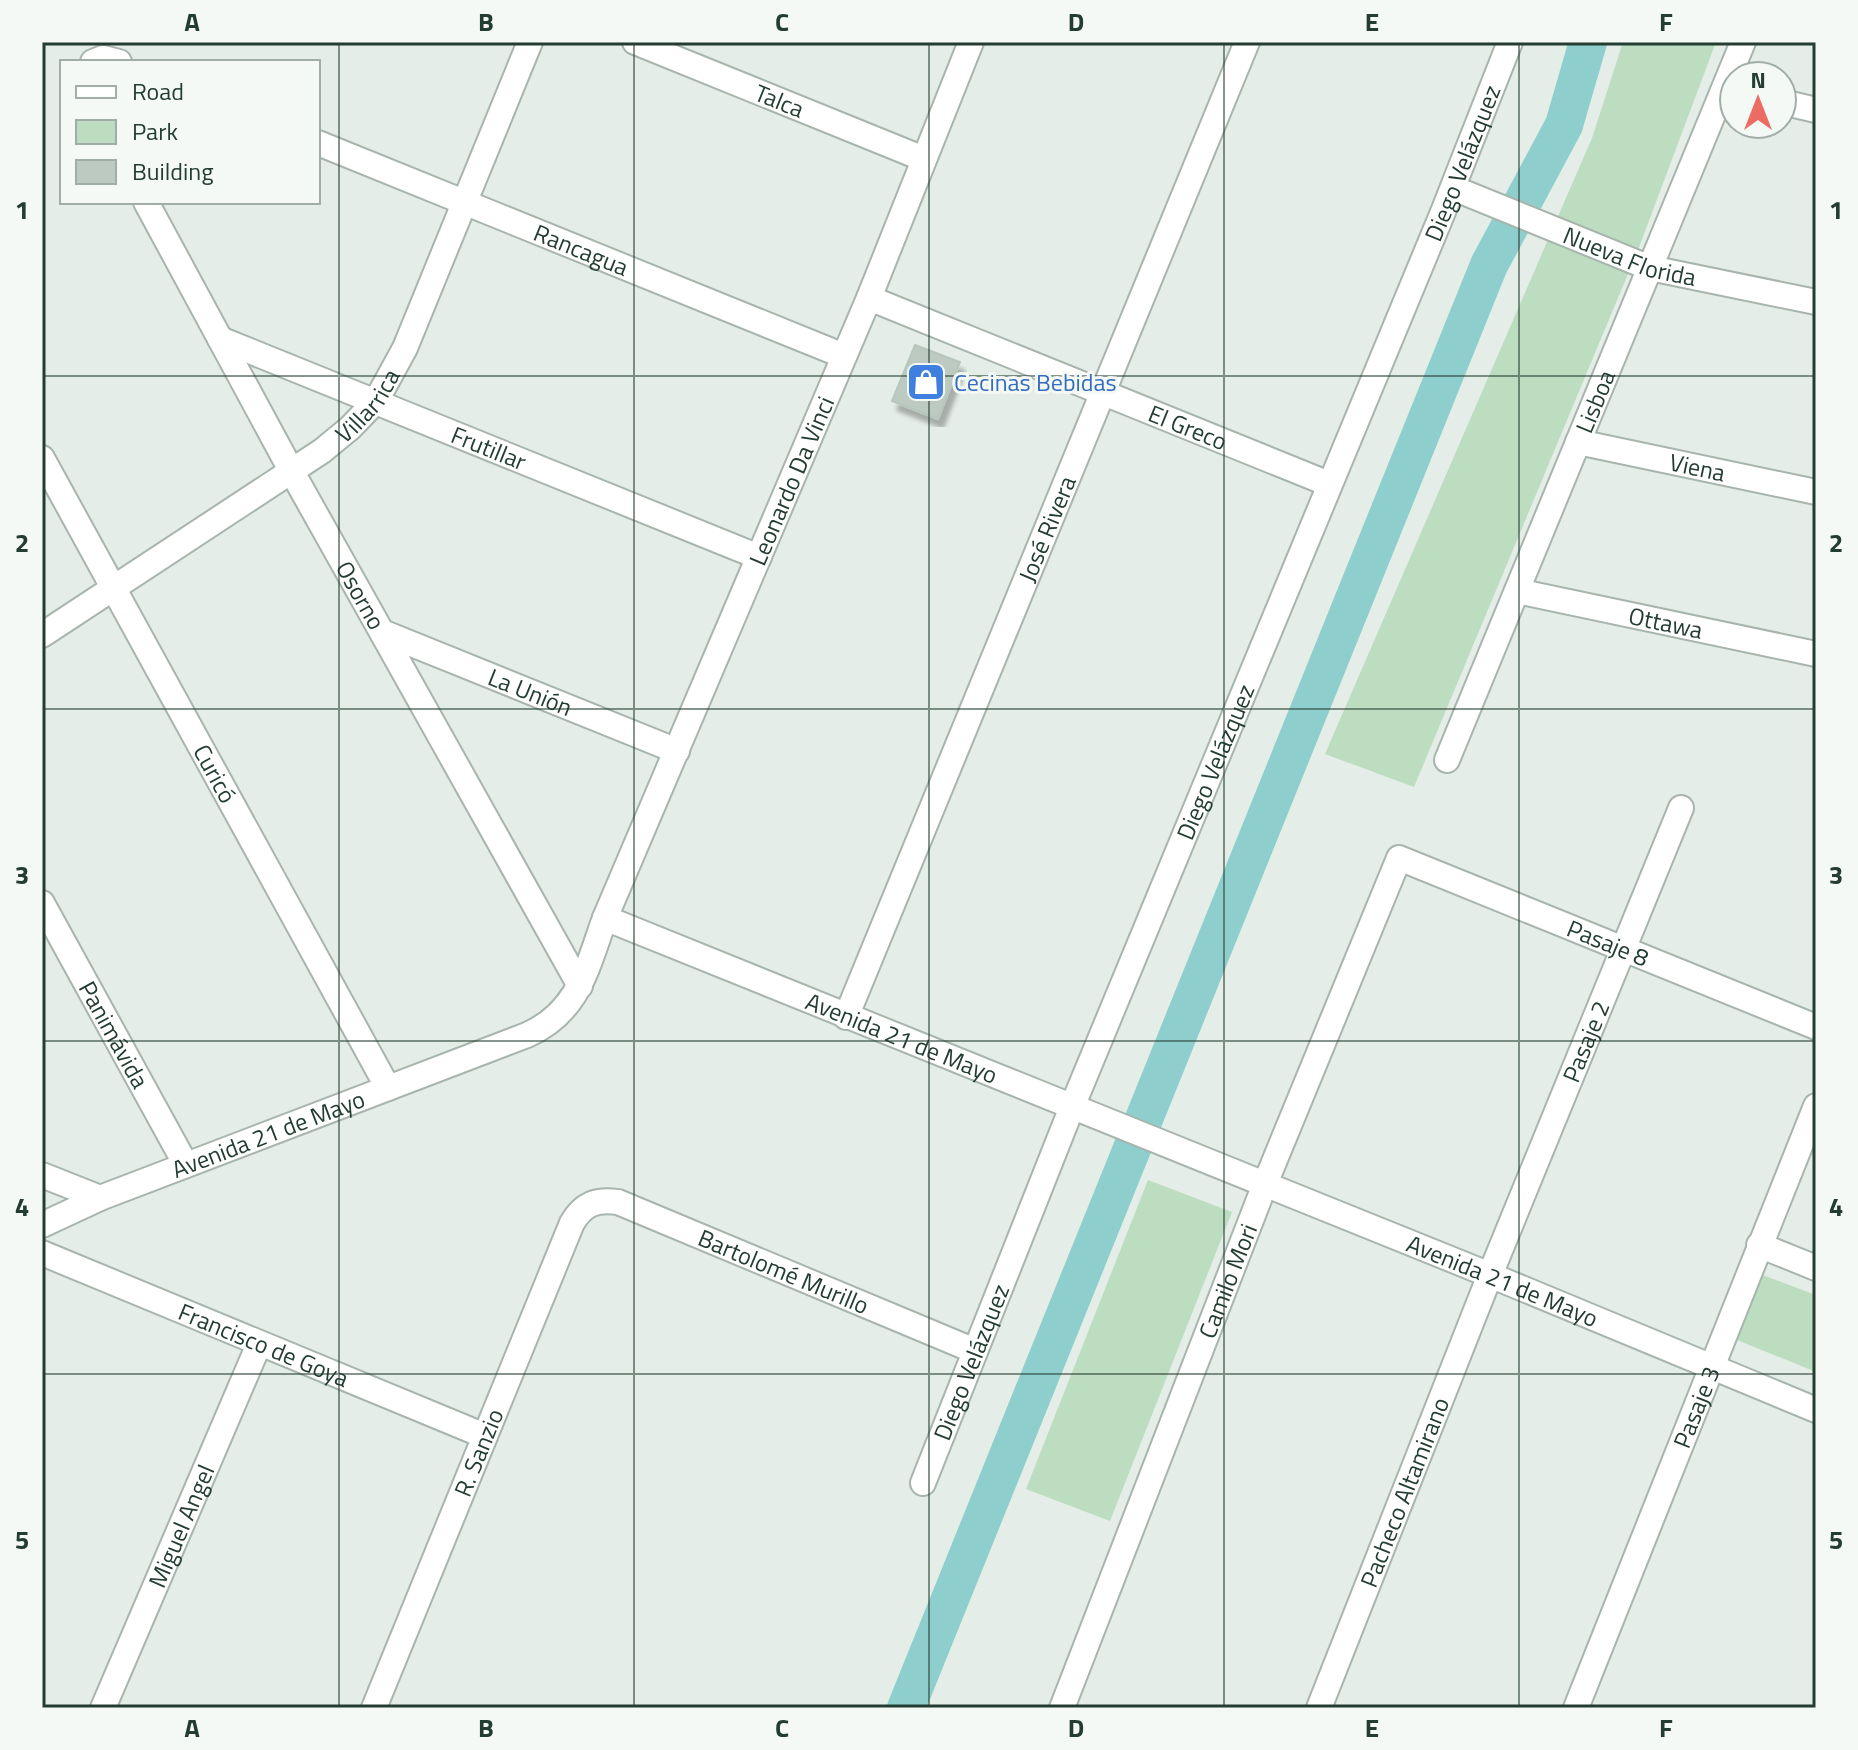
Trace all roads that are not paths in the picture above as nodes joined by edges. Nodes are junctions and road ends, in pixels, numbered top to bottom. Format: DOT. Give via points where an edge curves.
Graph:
graph roads {
  1 [pos="530,42"];
  2 [pos="635,42"];
  3 [pos="971,42"];
  4 [pos="1247,42"];
  5 [pos="1510,42"];
  6 [pos="1718,113"];
  7 [pos="320,144"];
  8 [pos="924,159"];
  9 [pos="1453,188"];
  10 [pos="464,202"];
  11 [pos="147,204"];
  12 [pos="1650,268"];
  13 [pos="869,298"];
  14 [pos="1816,302"];
  15 [pos="220,339"];
  16 [pos="844,356"];
  17 [pos="1103,393"];
  18 [pos="376,401"];
  19 [pos="1578,442"];
  20 [pos="42,458"];
  21 [pos="292,472"];
  22 [pos="1329,484"];
  23 [pos="1816,492"];
  24 [pos="759,557"];
  25 [pos="113,588"];
  26 [pos="1517,591"];
  27 [pos="382,632"];
  28 [pos="42,635"];
  29 [pos="1816,654"];
  30 [pos="677,751"];
  31 [pos="1447,760"];
  32 [pos="1681,808"];
  33 [pos="1399,858"];
  34 [pos="42,903"];
  35 [pos="605,918"];
  36 [pos="1623,949"];
  37 [pos="580,986"];
  38 [pos="846,1017"];
  39 [pos="1816,1027"];
  40 [pos="388,1088"];
  41 [pos="1816,1106"];
  42 [pos="1072,1107"];
  43 [pos="186,1165"];
  44 [pos="42,1175"];
  45 [pos="1265,1184"];
  46 [pos="100,1198"];
  47 [pos="591,1203"];
  48 [pos="42,1225"];
  49 [pos="1759,1245"];
  50 [pos="42,1253"];
  51 [pos="1816,1268"];
  52 [pos="1490,1275"];
  53 [pos="259,1344"];
  54 [pos="975,1351"];
  55 [pos="1710,1366"];
  56 [pos="1816,1410"];
  57 [pos="485,1436"];
  58 [pos="923,1483"];
  59 [pos="103,1708"];
  60 [pos="374,1708"];
  61 [pos="1062,1708"];
  62 [pos="1319,1708"];
  63 [pos="1576,1708"];
  1 -- 10 [label="street, Villarrica"];
  2 -- 8 [label="street, Talca"];
  3 -- 8 [label="street, Leonardo Da Vinci"];
  4 -- 17 [label="street, José Rivera"];
  5 -- 9 [label="street, Diego Velázquez"];
  6 -- 12 [label="street, Lisboa"];
  7 -- 10 [label="street, Rancagua"];
  8 -- 13 [label="street, Leonardo Da Vinci"];
  9 -- 12 [label="street, Nueva Florida"];
  9 -- 22 [label="street, Diego Velázquez"];
  10 -- 16 [label="street, Rancagua"];
  10 -- 18 [label="street, Villarrica" via="405,348"];
  11 -- 15 [label="street, Osorno"];
  12 -- 14 [label="street, Nueva Florida"];
  12 -- 19 [label="street, Lisboa"];
  13 -- 16 [label="street, Leonardo Da Vinci"];
  13 -- 17 [label="street, El Greco"];
  15 -- 18 [label="street, Frutillar"];
  15 -- 21 [label="street, Osorno"];
  16 -- 24 [label="street, Leonardo Da Vinci"];
  17 -- 22 [label="street, El Greco"];
  17 -- 38 [label="street, José Rivera"];
  18 -- 21 [label="street, Villarrica"];
  18 -- 24 [label="street, Frutillar"];
  19 -- 23 [label="street, Viena"];
  19 -- 26 [label="street, Lisboa"];
  20 -- 25 [label="street, Curicó"];
  21 -- 25 [label="street, Villarrica"];
  21 -- 27 [label="street, Osorno"];
  22 -- 42 [label="street, Diego Velázquez"];
  24 -- 30 [label="street, Leonardo Da Vinci"];
  25 -- 28 [label="street, Villarrica"];
  25 -- 40 [label="street, Curicó"];
  26 -- 29 [label="street, Ottawa"];
  26 -- 31 [label="street, Lisboa"];
  27 -- 30 [label="street, La Unión"];
  27 -- 37 [label="street, Osorno"];
  30 -- 35 [label="street, Leonardo Da Vinci"];
  32 -- 36 [label="street, Pasaje 2"];
  33 -- 36 [label="street, Pasaje 8"];
  33 -- 45 [label="street, Camilo Mori"];
  34 -- 43 [label="street, Panimávida"];
  35 -- 37 [label="street, Avenida 21 de Mayo"];
  35 -- 38 [label="street, Avenida 21 de Mayo"];
  36 -- 39 [label="street, Pasaje 8"];
  36 -- 52 [label="street, Pasaje 2"];
  37 -- 40 [label="street, Avenida 21 de Mayo" via="543,1028"];
  38 -- 42 [label="street, Avenida 21 de Mayo"];
  40 -- 43 [label="street, Avenida 21 de Mayo"];
  41 -- 49 [label="street, Pasaje 3"];
  42 -- 45 [label="street, Avenida 21 de Mayo"];
  42 -- 54 [label="street, Diego Velázquez"];
  43 -- 46 [label="street, Avenida 21 de Mayo"];
  44 -- 46 [label="street"];
  45 -- 52 [label="street, Avenida 21 de Mayo"];
  45 -- 61 [label="street, Camilo Mori"];
  46 -- 48 [label="street, Avenida 21 de Mayo"];
  47 -- 54 [label="street, Bartolomé Murillo" via="618,1202"];
  47 -- 57 [label="street, R. Sanzio" via="572,1223"];
  49 -- 51 [label="street"];
  49 -- 55 [label="street, Pasaje 3"];
  50 -- 53 [label="street, Francisco de Goya"];
  52 -- 55 [label="street, Avenida 21 de Mayo"];
  52 -- 62 [label="street, Pacheco Altamirano"];
  53 -- 57 [label="street, Francisco de Goya"];
  53 -- 59 [label="street, Miguel Angel"];
  54 -- 58 [label="street, Diego Velázquez"];
  55 -- 56 [label="street, Avenida 21 de Mayo"];
  55 -- 63 [label="street, Pasaje 3"];
  57 -- 60 [label="street, R. Sanzio"];
}
